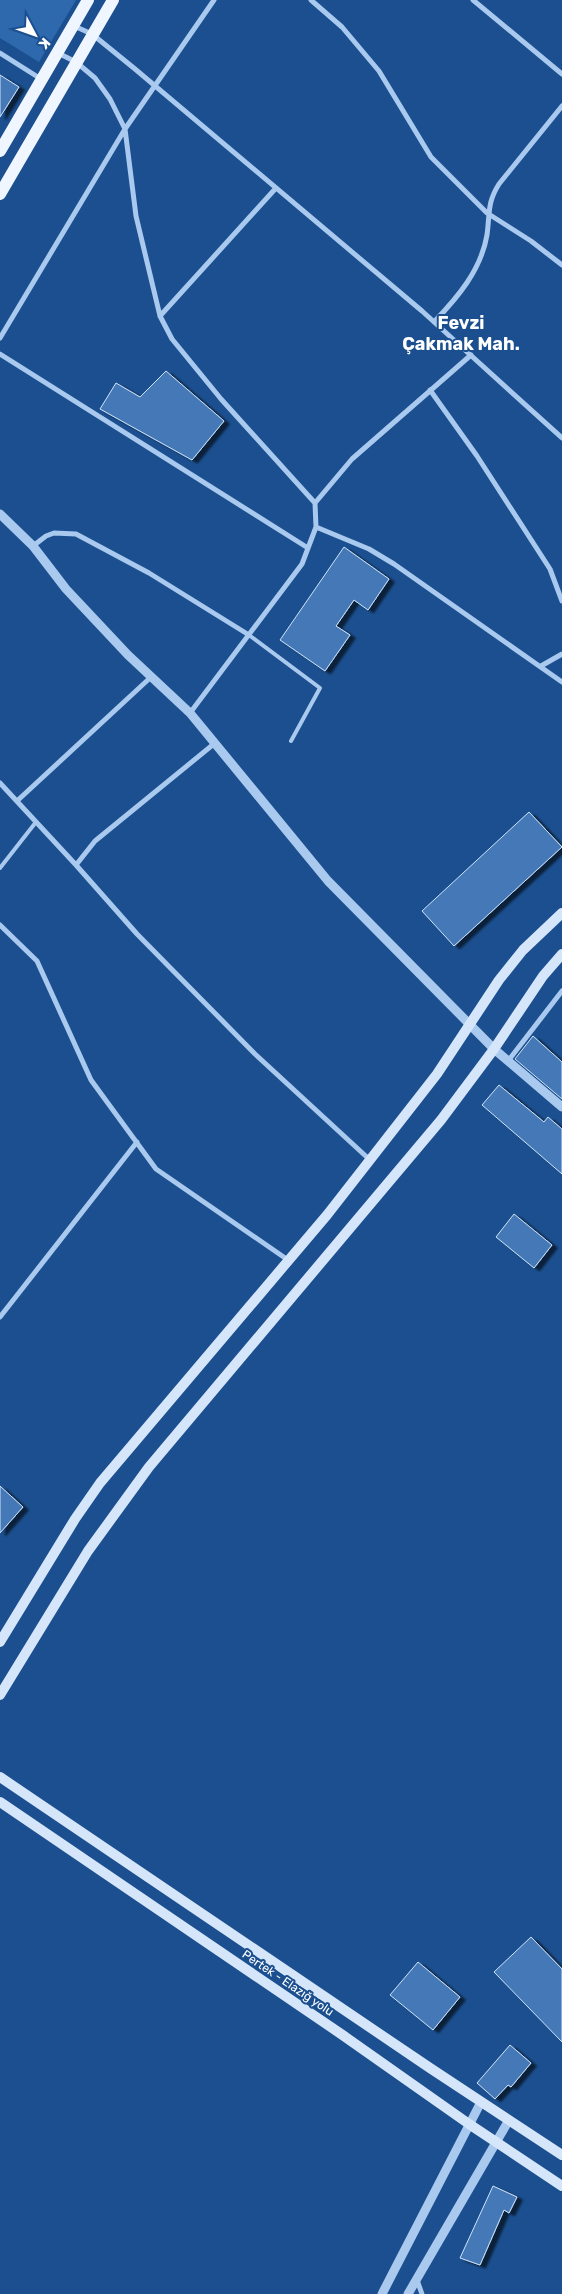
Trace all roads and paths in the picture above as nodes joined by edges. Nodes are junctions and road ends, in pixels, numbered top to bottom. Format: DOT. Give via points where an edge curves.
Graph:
graph roads {
  1 [pos="88,0"];
  2 [pos="113,0"];
  3 [pos="214,0"];
  4 [pos="310,0"];
  5 [pos="473,0"];
  6 [pos="73,25"];
  7 [pos="92,34"];
  8 [pos="0,52"];
  9 [pos="57,53"];
  10 [pos="76,62"];
  11 [pos="562,74"];
  12 [pos="42,79"];
  13 [pos="154,85"];
  14 [pos="562,106"];
  15 [pos="125,129"];
  16 [pos="0,151"];
  17 [pos="276,188"];
  18 [pos="0,194"];
  19 [pos="487,213"];
  20 [pos="562,265"];
  21 [pos="160,316"];
  22 [pos="434,322"];
  23 [pos="0,338"];
  24 [pos="0,354"];
  25 [pos="471,355"];
  26 [pos="430,390"];
  27 [pos="562,438"];
  28 [pos="315,503"];
  29 [pos="0,514"];
  30 [pos="316,527"];
  31 [pos="33,546"];
  32 [pos="308,548"];
  33 [pos="562,601"];
  34 [pos="248,635"];
  35 [pos="562,654"];
  36 [pos="541,666"];
  37 [pos="151,678"];
  38 [pos="562,682"];
  39 [pos="190,713"];
  40 [pos="291,741"];
  41 [pos="215,744"];
  42 [pos="0,783"];
  43 [pos="17,801"];
  44 [pos="36,822"];
  45 [pos="76,865"];
  46 [pos="0,868"];
  47 [pos="562,913"];
  48 [pos="0,925"];
  49 [pos="562,954"];
  50 [pos="562,992"];
  51 [pos="469,1024"];
  52 [pos="494,1049"];
  53 [pos="507,1061"];
  54 [pos="562,1107"];
  55 [pos="137,1142"];
  56 [pos="370,1160"];
  57 [pos="289,1261"];
  58 [pos="0,1317"];
  59 [pos="0,1642"];
  60 [pos="0,1695"];
  61 [pos="0,1777"];
  62 [pos="0,1802"];
  63 [pos="481,2102"];
  64 [pos="509,2120"];
  65 [pos="469,2124"];
  66 [pos="496,2142"];
  67 [pos="562,2155"];
  68 [pos="562,2186"];
  69 [pos="416,2279"];
  70 [pos="382,2294"];
  71 [pos="408,2294"];
  72 [pos="422,2294"];
  1 -- 6 [label="main road"];
  2 -- 7 [label="main road"];
  3 -- 13 [label="street"];
  4 -- 19 [label="street" via="342,27 379,71 431,157"];
  5 -- 11 [label="street"];
  6 -- 7 [label="street"];
  6 -- 9 [label="main road"];
  7 -- 10 [label="main road"];
  7 -- 13 [label="street"];
  8 -- 12 [label="street"];
  9 -- 10 [label="street"];
  9 -- 12 [label="main road"];
  10 -- 15 [label="street" via="95,78"];
  10 -- 18 [label="main road"];
  12 -- 16 [label="main road"];
  13 -- 15 [label="street"];
  13 -- 17 [label="street"];
  14 -- 19 [label="street" via="499,184 491,196"];
  15 -- 21 [label="street" via="136,216"];
  15 -- 23 [label="street"];
  17 -- 21 [label="street"];
  17 -- 22 [label="street"];
  19 -- 20 [label="street"];
  19 -- 22 [label="street" via="487,234 476,269 464,289"];
  21 -- 28 [label="street" via="172,339 190,361"];
  22 -- 25 [label="street"];
  24 -- 32 [label="street"];
  25 -- 26 [label="street"];
  25 -- 27 [label="street"];
  26 -- 28 [label="street" via="352,459"];
  26 -- 33 [label="street" via="550,569"];
  28 -- 30 [label="street"];
  29 -- 31 [label="street"];
  30 -- 32 [label="street"];
  30 -- 36 [label="street" via="369,549 394,564"];
  31 -- 34 [label="street" via="54,533 76,534 149,573"];
  31 -- 37 [label="street" via="66,589"];
  32 -- 34 [label="street" via="302,564"];
  34 -- 39 [label="street"];
  34 -- 40 [label="lane" via="320,688"];
  35 -- 36 [label="street"];
  36 -- 38 [label="street"];
  37 -- 39 [label="street"];
  37 -- 43 [label="street"];
  39 -- 41 [label="street"];
  41 -- 45 [label="street" via="95,841"];
  41 -- 51 [label="street" via="328,880"];
  42 -- 43 [label="street"];
  43 -- 44 [label="street"];
  44 -- 45 [label="street"];
  44 -- 46 [label="lane"];
  45 -- 56 [label="street" via="137,934 248,1047"];
  47 -- 51 [label="main road" via="523,950"];
  48 -- 55 [label="street" via="37,961 91,1080"];
  49 -- 52 [label="main road" via="543,976"];
  50 -- 53 [label="street"];
  51 -- 52 [label="street"];
  51 -- 56 [label="main road" via="437,1074"];
  52 -- 53 [label="street"];
  52 -- 60 [label="main road" via="441,1120 149,1467 88,1551"];
  53 -- 54 [label="street"];
  55 -- 57 [label="street" via="156,1169"];
  55 -- 58 [label="street"];
  56 -- 57 [label="main road"];
  57 -- 59 [label="main road" via="100,1483"];
  61 -- 63 [label="main road, Pertek - Elazığ yolu"];
  62 -- 65 [label="main road, Pertek - Elazığ yolu"];
  63 -- 64 [label="main road, Pertek - Elazığ yolu"];
  63 -- 65 [label="street"];
  64 -- 66 [label="street"];
  64 -- 67 [label="main road, Pertek - Elazığ yolu"];
  65 -- 66 [label="main road, Pertek - Elazığ yolu"];
  65 -- 70 [label="street"];
  66 -- 68 [label="main road, Pertek - Elazığ yolu"];
  66 -- 69 [label="street"];
  69 -- 71 [label="street"];
  69 -- 72 [label="street"];
}
